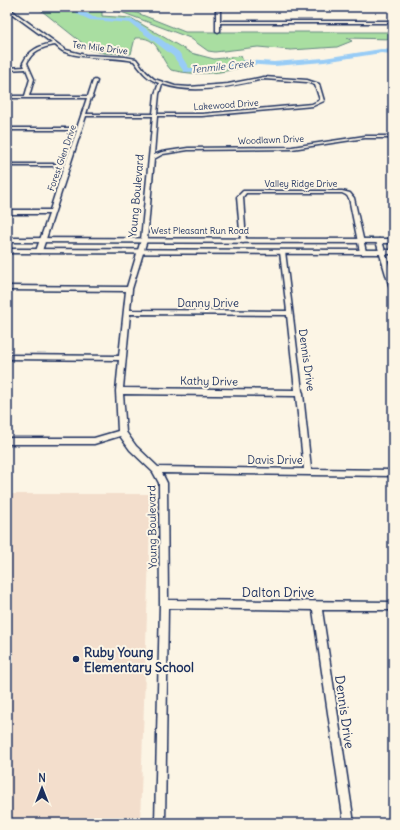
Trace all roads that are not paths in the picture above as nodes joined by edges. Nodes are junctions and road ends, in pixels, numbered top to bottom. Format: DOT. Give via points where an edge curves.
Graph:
graph roads {
  1 [pos="218,7"];
  2 [pos="7,8"];
  3 [pos="219,22"];
  4 [pos="393,22"];
  5 [pos="218,31"];
  6 [pos="54,44"];
  7 [pos="27,68"];
  8 [pos="7,69"];
  9 [pos="292,80"];
  10 [pos="95,81"];
  11 [pos="161,82"];
  12 [pos="7,97"];
  13 [pos="27,97"];
  14 [pos="91,97"];
  15 [pos="85,115"];
  16 [pos="156,115"];
  17 [pos="7,129"];
  18 [pos="80,129"];
  19 [pos="393,137"];
  20 [pos="151,158"];
  21 [pos="7,165"];
  22 [pos="67,165"];
  23 [pos="7,212"];
  24 [pos="52,212"];
  25 [pos="7,240"];
  26 [pos="44,240"];
  27 [pos="144,240"];
  28 [pos="243,241"];
  29 [pos="361,241"];
  30 [pos="379,241"];
  31 [pos="393,242"];
  32 [pos="7,251"];
  33 [pos="39,251"];
  34 [pos="140,251"];
  35 [pos="283,252"];
  36 [pos="363,252"];
  37 [pos="382,252"];
  38 [pos="393,252"];
  39 [pos="7,288"];
  40 [pos="393,288"];
  41 [pos="129,289"];
  42 [pos="127,312"];
  43 [pos="289,313"];
  44 [pos="7,357"];
  45 [pos="123,358"];
  46 [pos="119,391"];
  47 [pos="300,393"];
  48 [pos="122,433"];
  49 [pos="7,441"];
  50 [pos="156,470"];
  51 [pos="308,472"];
  52 [pos="393,473"];
  53 [pos="164,604"];
  54 [pos="317,605"];
  55 [pos="393,606"];
  56 [pos="160,823"];
  57 [pos="348,823"];
  1 -- 3 [label="street"];
  2 -- 6 [label="street, Ten Mile Drive"];
  3 -- 4 [label="street"];
  3 -- 5 [label="street"];
  6 -- 7 [label="street" via="32,52 25,63"];
  6 -- 11 [label="street, Ten Mile Drive" via="77,55 135,60 153,80"];
  7 -- 8 [label="street"];
  7 -- 13 [label="street" via="32,79"];
  9 -- 11 [label="street, Ten Mile Drive" via="264,78 228,85 189,88"];
  9 -- 16 [label="street, Lakewood Drive" via="317,84 322,101 313,105 264,110 202,115"];
  10 -- 14 [label="street, Forest Glen Drive"];
  11 -- 16 [label="street, Young Boulevard" via="157,94"];
  12 -- 13 [label="street"];
  13 -- 14 [label="street"];
  14 -- 15 [label="street, Forest Glen Drive"];
  15 -- 16 [label="street, Lakewood Drive"];
  15 -- 18 [label="street, Forest Glen Drive"];
  16 -- 20 [label="street, Young Boulevard"];
  17 -- 18 [label="street"];
  18 -- 22 [label="street, Forest Glen Drive"];
  19 -- 20 [label="street, Woodlawn Drive" via="358,138 292,148 188,149 162,153"];
  20 -- 27 [label="street, Young Boulevard"];
  21 -- 22 [label="street"];
  22 -- 24 [label="street, Forest Glen Drive"];
  23 -- 24 [label="street"];
  24 -- 26 [label="street, Forest Glen Drive"];
  25 -- 26 [label="main road, West Pleasant Run Road"];
  26 -- 27 [label="main road, West Pleasant Run Road"];
  26 -- 33 [label="street, Forest Glen Drive"];
  27 -- 28 [label="main road, West Pleasant Run Road"];
  27 -- 34 [label="street, Young Boulevard"];
  28 -- 29 [label="main road, West Pleasant Run Road"];
  28 -- 29 [label="street, Valley Ridge Drive" via="240,198 246,192 342,192 351,198"];
  29 -- 30 [label="main road, West Pleasant Run Road"];
  29 -- 36 [label="street, Valley Ridge Drive"];
  30 -- 31 [label="main road, West Pleasant Run Road"];
  30 -- 37 [label="street"];
  32 -- 33 [label="main road, West Pleasant Run Road"];
  33 -- 34 [label="main road, West Pleasant Run Road"];
  34 -- 35 [label="main road, West Pleasant Run Road"];
  34 -- 41 [label="street, Young Boulevard"];
  35 -- 36 [label="main road, West Pleasant Run Road"];
  35 -- 43 [label="street, Dennis Drive"];
  36 -- 37 [label="main road, West Pleasant Run Road"];
  37 -- 38 [label="main road, West Pleasant Run Road"];
  37 -- 40 [label="street"];
  39 -- 41 [label="street"];
  41 -- 42 [label="street, Young Boulevard"];
  42 -- 43 [label="street, Danny Drive"];
  42 -- 45 [label="street, Young Boulevard"];
  43 -- 47 [label="street, Dennis Drive"];
  44 -- 45 [label="street"];
  45 -- 46 [label="street, Young Boulevard"];
  46 -- 47 [label="street, Kathy Drive"];
  46 -- 48 [label="street, Young Boulevard"];
  47 -- 51 [label="street, Dennis Drive"];
  48 -- 49 [label="street" via="94,441"];
  48 -- 50 [label="street, Young Boulevard" via="133,448"];
  50 -- 51 [label="street, Davis Drive"];
  50 -- 53 [label="street, Young Boulevard" via="163,483 164,493"];
  51 -- 52 [label="street, Davis Drive"];
  53 -- 54 [label="street, Dalton Drive"];
  53 -- 56 [label="street, Young Boulevard"];
  54 -- 55 [label="street, Dalton Drive"];
  54 -- 57 [label="street, Dennis Drive"];
}
